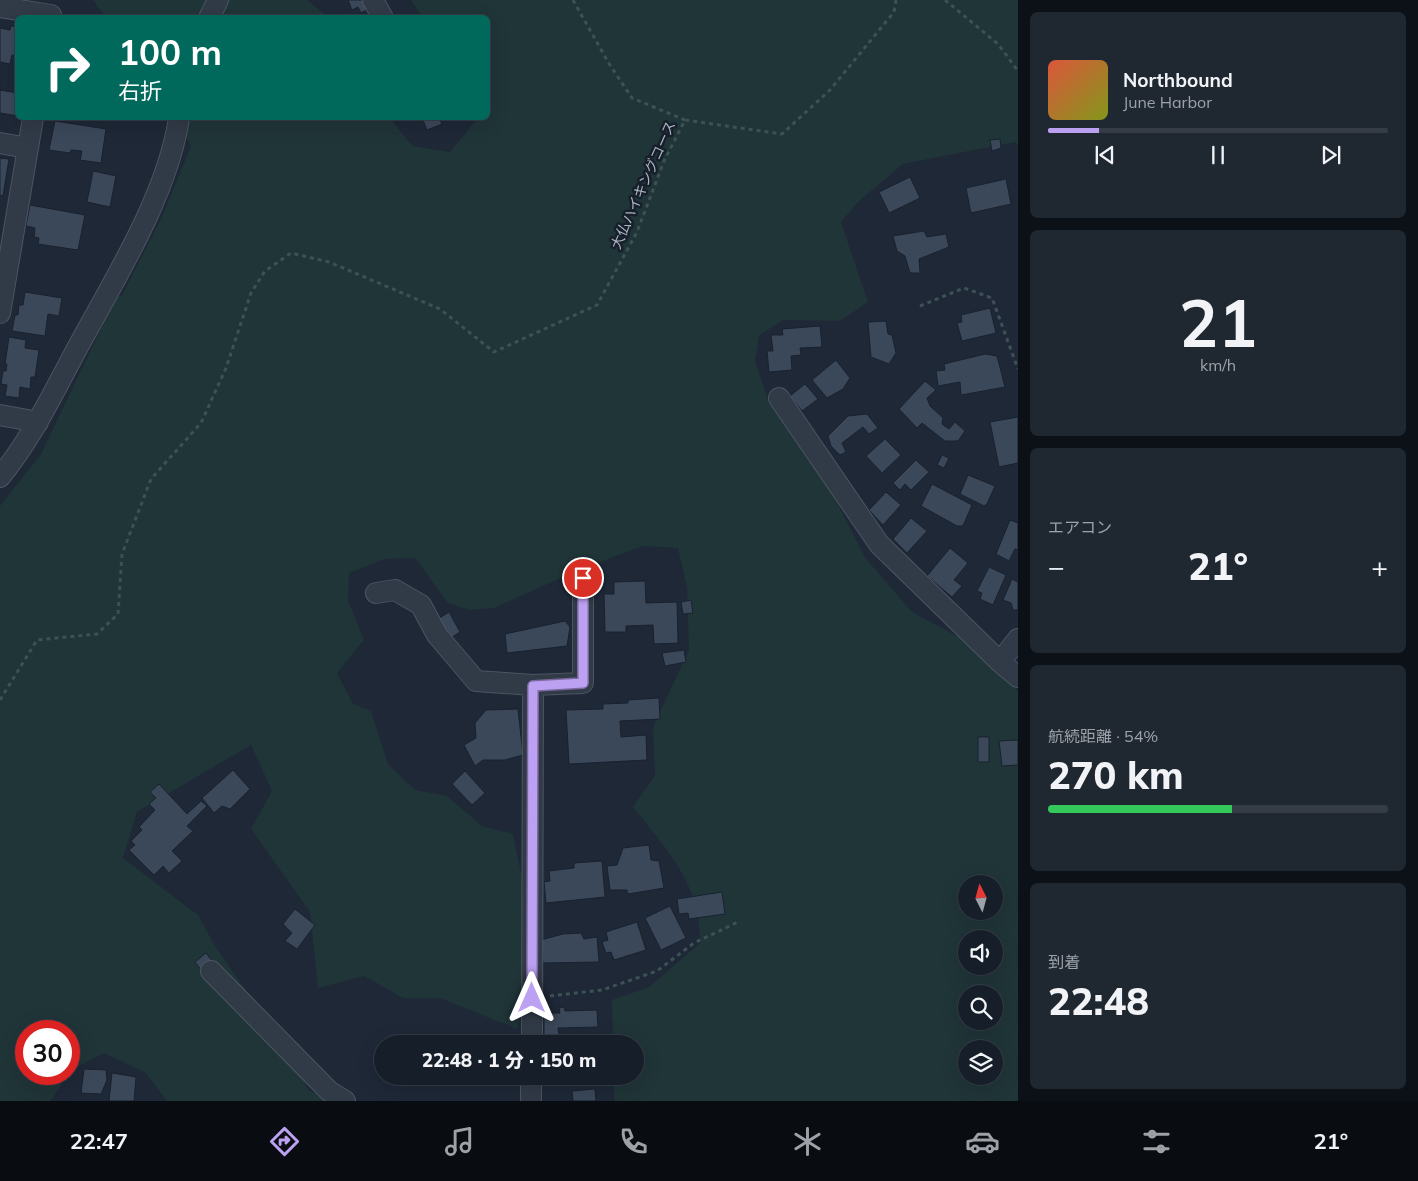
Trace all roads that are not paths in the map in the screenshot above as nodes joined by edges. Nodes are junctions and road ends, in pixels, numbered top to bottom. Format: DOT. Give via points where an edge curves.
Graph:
graph roads {
  1 [pos="218,0"];
  2 [pos="373,0"];
  3 [pos="0,7"];
  4 [pos="45,15"];
  5 [pos="210,15"];
  6 [pos="381,15"];
  7 [pos="33,120"];
  8 [pos="178,120"];
  9 [pos="0,143"];
  10 [pos="28,148"];
  11 [pos="3,276"];
  12 [pos="0,313"];
  13 [pos="779,398"];
  14 [pos="0,415"];
  15 [pos="38,422"];
  16 [pos="0,477"];
  17 [pos="583,578"];
  18 [pos="376,593"];
  19 [pos="1018,639"];
  20 [pos="1000,662"];
  21 [pos="1018,677"];
  22 [pos="533,686"];
  23 [pos="211,970"];
  24 [pos="532,1035"];
  25 [pos="531,1085"];
  26 [pos="345,1101"];
  27 [pos="531,1101"];
  1 -- 5 [label="street"];
  2 -- 6 [label="street"];
  3 -- 4 [label="street"];
  7 -- 10 [label="street"];
  8 -- 15 [label="street" via="155,199 119,274"];
  9 -- 10 [label="street"];
  10 -- 11 [label="street"];
  11 -- 12 [label="street"];
  13 -- 20 [label="street" via="879,544"];
  14 -- 15 [label="street"];
  15 -- 16 [label="street"];
  17 -- 22 [label="street" via="583,683"];
  18 -- 22 [label="street" via="395,590 421,605 437,635 476,680"];
  19 -- 20 [label="street"];
  20 -- 21 [label="street"];
  22 -- 24 [label="street"];
  23 -- 26 [label="street" via="329,1091"];
  25 -- 27 [label="street"];
}
